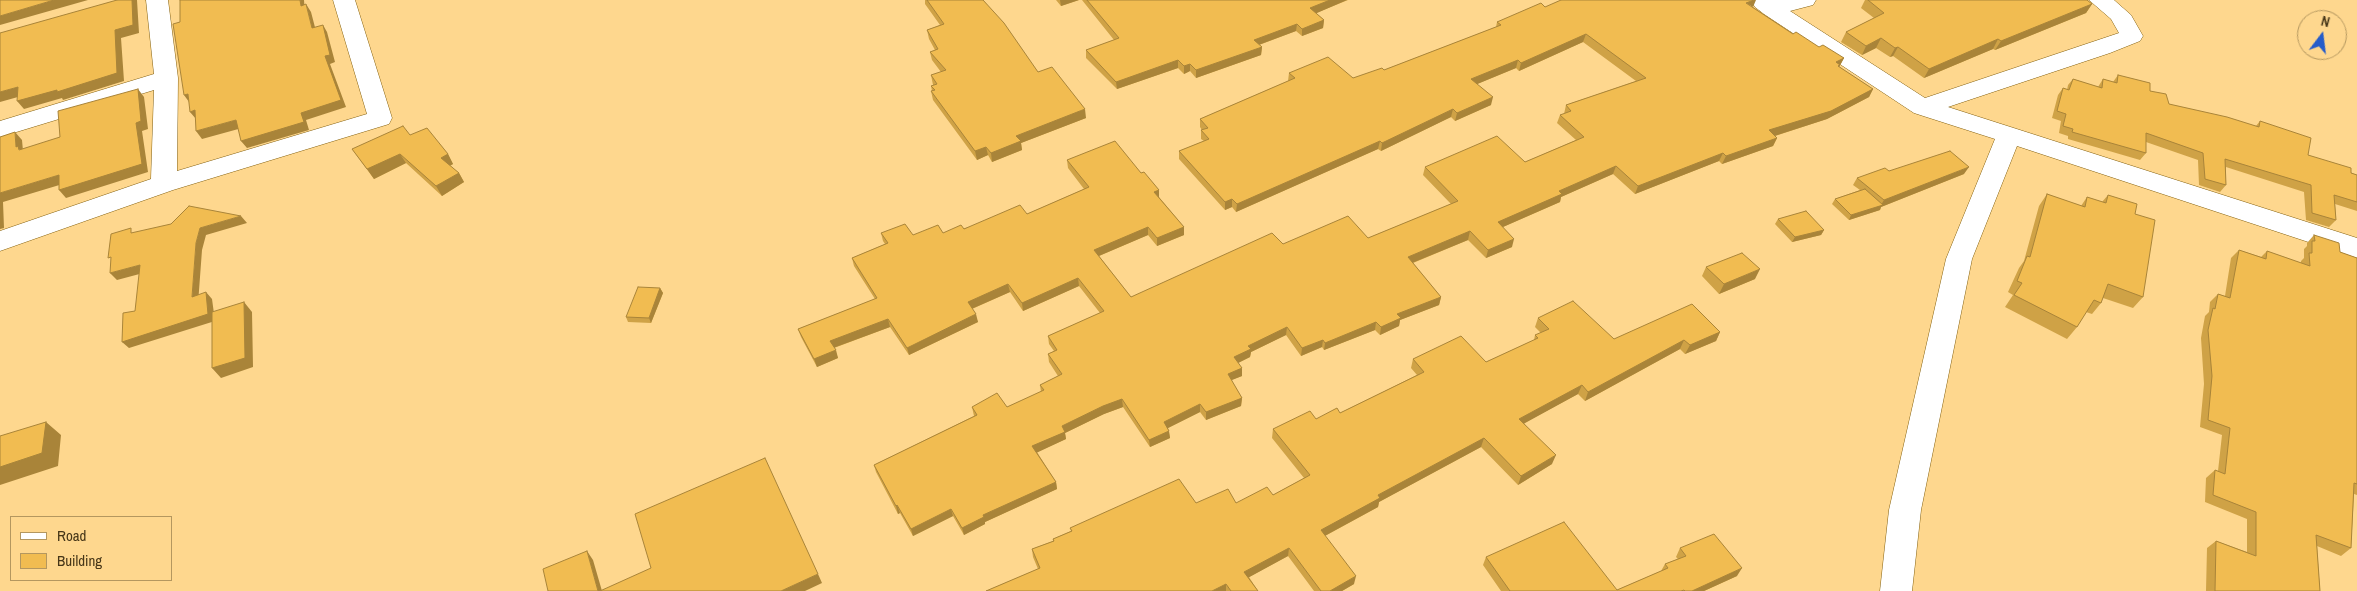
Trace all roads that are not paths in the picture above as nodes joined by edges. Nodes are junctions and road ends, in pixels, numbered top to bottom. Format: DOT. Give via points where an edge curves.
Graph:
graph roads {
  1 [pos="157,0"];
  2 [pos="344,0"];
  3 [pos="1805,0"];
  4 [pos="2100,0"];
  5 [pos="1766,4"];
  6 [pos="166,78"];
  7 [pos="1922,107"];
  8 [pos="0,130"];
  9 [pos="2009,135"];
  10 [pos="164,184"];
  11 [pos="0,242"];
  12 [pos="2357,248"];
  13 [pos="1896,591"];
  1 -- 6 [label="street"];
  2 -- 10 [label="street" via="380,118"];
  3 -- 5 [label="street"];
  4 -- 7 [label="street" via="2120,15 2132,36"];
  5 -- 7 [label="street"];
  6 -- 8 [label="street"];
  6 -- 10 [label="street"];
  7 -- 9 [label="street"];
  9 -- 12 [label="street"];
  9 -- 13 [label="street" via="1960,259 1905,510"];
  10 -- 11 [label="street"];
}
